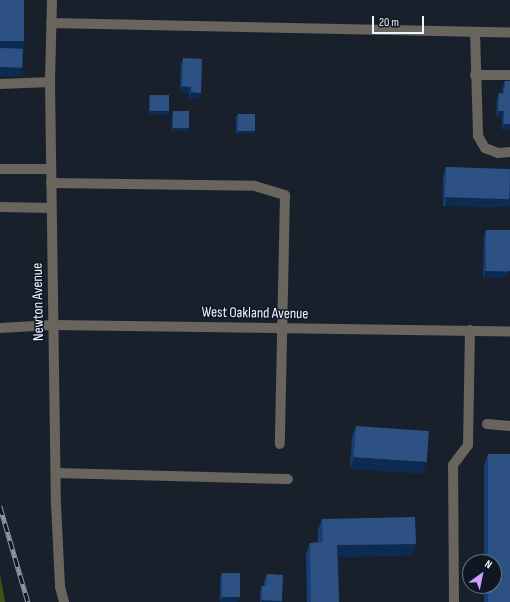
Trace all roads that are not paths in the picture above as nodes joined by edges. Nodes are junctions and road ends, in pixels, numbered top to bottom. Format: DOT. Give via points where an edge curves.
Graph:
graph roads {
  1 [pos="52,0"];
  2 [pos="51,23"];
  3 [pos="475,32"];
  4 [pos="510,33"];
  5 [pos="510,74"];
  6 [pos="475,75"];
  7 [pos="50,82"];
  8 [pos="0,84"];
  9 [pos="510,152"];
  10 [pos="0,169"];
  11 [pos="51,169"];
  12 [pos="51,184"];
  13 [pos="0,207"];
  14 [pos="51,208"];
  15 [pos="53,325"];
  16 [pos="0,328"];
  17 [pos="282,328"];
  18 [pos="470,330"];
  19 [pos="510,331"];
  20 [pos="487,424"];
  21 [pos="510,426"];
  22 [pos="280,444"];
  23 [pos="56,473"];
  24 [pos="288,479"];
  25 [pos="64,602"];
  26 [pos="454,602"];
  1 -- 2 [label="street, Newton Avenue"];
  2 -- 3 [label="street"];
  2 -- 7 [label="street, Newton Avenue"];
  3 -- 4 [label="street"];
  3 -- 6 [label="street"];
  5 -- 6 [label="street"];
  6 -- 9 [label="street" via="478,136 485,148 498,153"];
  7 -- 8 [label="street"];
  7 -- 11 [label="street, Newton Avenue"];
  10 -- 11 [label="street"];
  11 -- 12 [label="street, Newton Avenue"];
  12 -- 14 [label="street, Newton Avenue"];
  12 -- 17 [label="street" via="255,186 285,195"];
  13 -- 14 [label="street"];
  14 -- 15 [label="street, Newton Avenue"];
  15 -- 16 [label="street, West Oakland Avenue"];
  15 -- 17 [label="street, West Oakland Avenue"];
  15 -- 23 [label="street, Newton Avenue"];
  17 -- 18 [label="street, West Oakland Avenue"];
  17 -- 22 [label="street"];
  18 -- 19 [label="street, West Oakland Avenue"];
  18 -- 26 [label="street" via="468,445 453,465"];
  20 -- 21 [label="street"];
  23 -- 24 [label="street"];
  23 -- 25 [label="street, Newton Avenue" via="60,587"];
}
